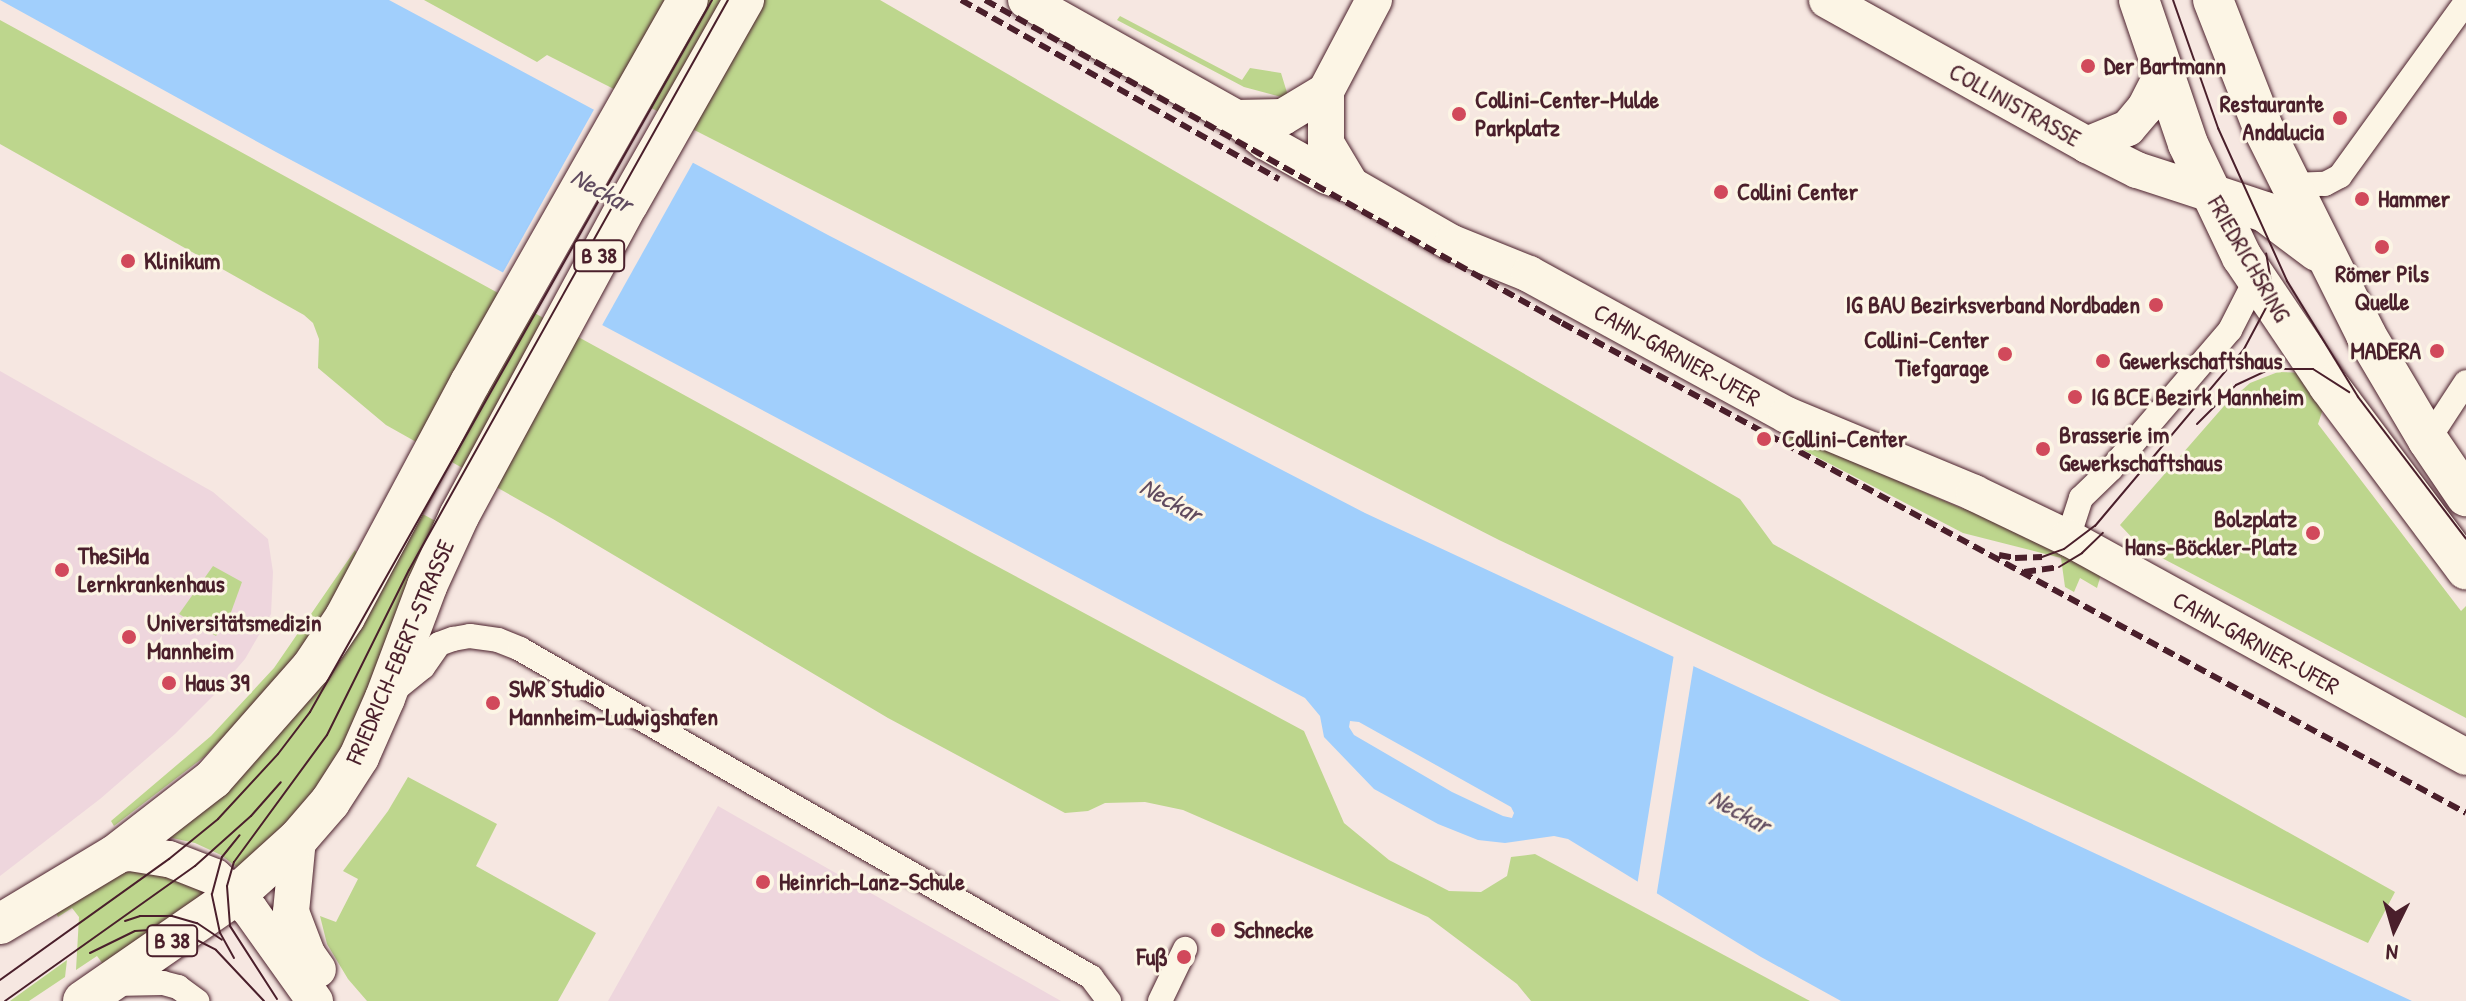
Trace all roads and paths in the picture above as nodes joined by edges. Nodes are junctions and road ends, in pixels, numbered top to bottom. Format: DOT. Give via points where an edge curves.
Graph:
graph roads {
  1 [pos="688,0"];
  2 [pos="744,0"];
  3 [pos="1026,0"];
  4 [pos="1374,0"];
  5 [pos="1827,0"];
  6 [pos="2139,0"];
  7 [pos="2213,0"];
  8 [pos="2466,2"];
  9 [pos="2162,75"];
  10 [pos="1326,91"];
  11 [pos="1236,118"];
  12 [pos="2087,145"];
  13 [pos="1351,185"];
  14 [pos="2290,185"];
  15 [pos="2211,194"];
  16 [pos="2327,259"];
  17 [pos="2256,279"];
  18 [pos="2466,382"];
  19 [pos="2428,440"];
  20 [pos="2466,496"];
  21 [pos="2068,538"];
  22 [pos="2466,569"];
  23 [pos="385,698"];
  24 [pos="2466,757"];
  25 [pos="298,839"];
  26 [pos="115,855"];
  27 [pos="236,895"];
  28 [pos="0,924"];
  29 [pos="1185,949"];
  30 [pos="96,992"];
  31 [pos="197,1001"];
  32 [pos="315,1001"];
  33 [pos="340,1001"];
  34 [pos="1109,1001"];
  35 [pos="1160,1001"];
  1 -- 26 [label="main road, B 38" via="328,643 277,711 213,779"];
  2 -- 23 [label="main road, FRIEDRICH-EBERT-STRASSE / B 38" via="459,516"];
  3 -- 11 [label="street, CAHN-GARNIER-UFER"];
  4 -- 10 [label="street"];
  5 -- 12 [label="street, COLLINISTRASSE"];
  6 -- 9 [label="main road, FRIEDRICHSRING"];
  7 -- 14 [label="main road" via="2239,73"];
  8 -- 14 [label="street" via="2340,176 2325,184"];
  9 -- 12 [label="street" via="2128,128"];
  9 -- 15 [label="main road, FRIEDRICHSRING"];
  10 -- 11 [label="street" via="1283,117"];
  10 -- 13 [label="street" via="1326,143"];
  11 -- 13 [label="street, CAHN-GARNIER-UFER" via="1266,142"];
  12 -- 15 [label="street, COLLINISTRASSE" via="2137,170"];
  13 -- 21 [label="street, CAHN-GARNIER-UFER" via="1452,243 1529,274 1751,396 1764,417 1764,439 1787,427 1842,440"];
  14 -- 16 [label="main road"];
  15 -- 16 [label="main road" via="2265,212"];
  15 -- 17 [label="main road, FRIEDRICHSRING"];
  16 -- 19 [label="main road"];
  17 -- 21 [label="street" via="2230,330 2081,498"];
  17 -- 22 [label="main road, FRIEDRICHSRING" via="2402,488"];
  18 -- 19 [label="street"];
  19 -- 20 [label="main road"];
  21 -- 24 [label="street, CAHN-GARNIER-UFER"];
  23 -- 25 [label="main road, FRIEDRICH-EBERT-STRASSE / B 38" via="352,768"];
  23 -- 34 [label="street" via="423,667 439,644 470,636 498,640 1091,977"];
  25 -- 27 [label="main road, FRIEDRICH-EBERT-STRASSE / B 38"];
  25 -- 33 [label="street" via="290,892 293,924"];
  26 -- 27 [label="street" via="146,854 195,866"];
  26 -- 28 [label="main road, B 38"];
  27 -- 30 [label="main road, FRIEDRICH-EBERT-STRASSE / B 38"];
  27 -- 32 [label="street"];
  29 -- 35 [label="street"];
  30 -- 31 [label="street" via="163,983"];
}
